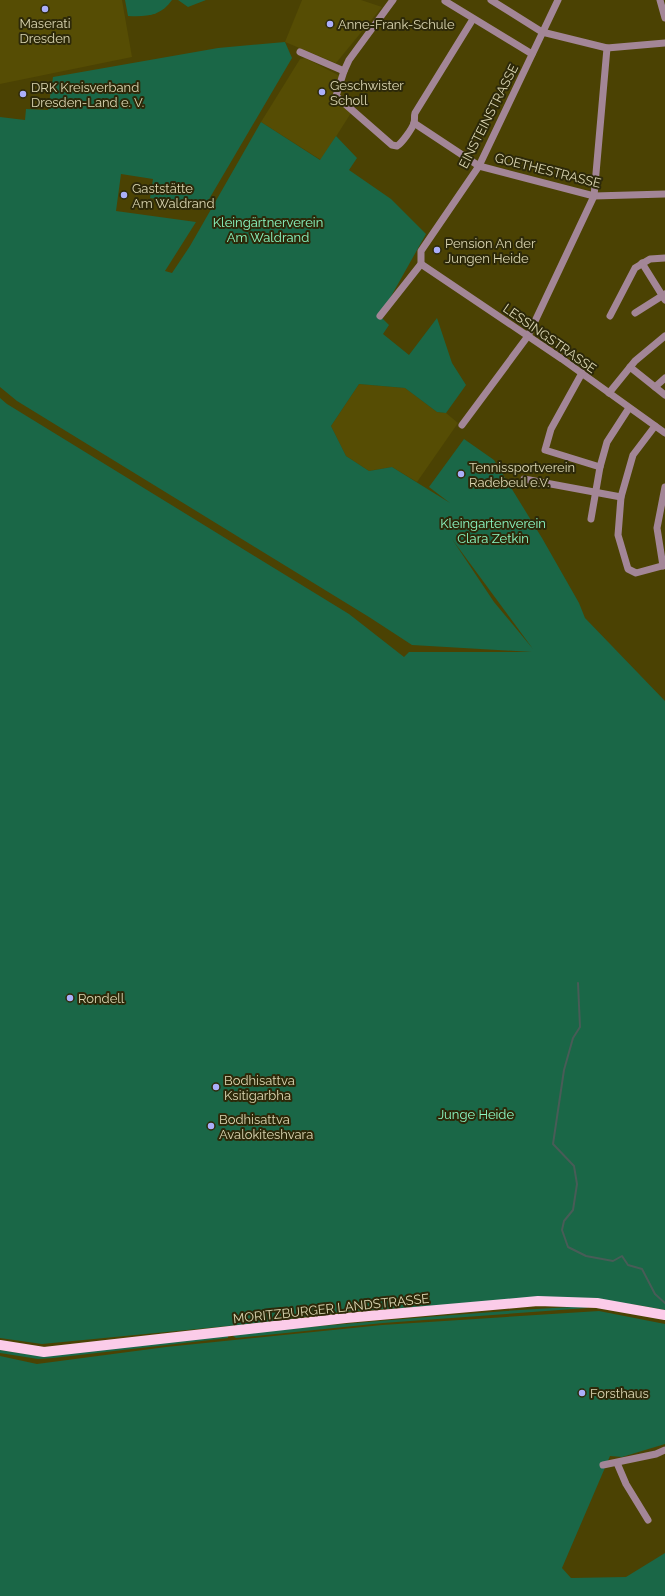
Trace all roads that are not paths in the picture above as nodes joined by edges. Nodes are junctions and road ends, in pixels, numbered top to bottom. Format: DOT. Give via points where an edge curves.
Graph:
graph roads {
  1 [pos="393,0"];
  2 [pos="491,0"];
  3 [pos="558,0"];
  4 [pos="660,0"];
  5 [pos="445,1"];
  6 [pos="665,18"];
  7 [pos="474,19"];
  8 [pos="542,32"];
  9 [pos="665,43"];
  10 [pos="607,48"];
  11 [pos="300,52"];
  12 [pos="532,54"];
  13 [pos="344,71"];
  14 [pos="414,123"];
  15 [pos="478,166"];
  16 [pos="665,194"];
  17 [pos="594,196"];
  18 [pos="665,258"];
  19 [pos="642,263"];
  20 [pos="421,264"];
  21 [pos="664,297"];
  22 [pos="635,312"];
  23 [pos="380,316"];
  24 [pos="610,316"];
  25 [pos="528,336"];
  26 [pos="665,336"];
  27 [pos="630,367"];
  28 [pos="582,374"];
  29 [pos="665,378"];
  30 [pos="655,387"];
  31 [pos="609,393"];
  32 [pos="665,395"];
  33 [pos="629,408"];
  34 [pos="462,425"];
  35 [pos="655,426"];
  36 [pos="665,433"];
  37 [pos="600,467"];
  38 [pos="524,479"];
  39 [pos="665,487"];
  40 [pos="594,492"];
  41 [pos="621,497"];
  42 [pos="591,519"];
  43 [pos="664,565"];
  44 [pos="665,1315"];
  45 [pos="0,1345"];
  46 [pos="665,1450"];
  47 [pos="616,1463"];
  48 [pos="603,1465"];
  49 [pos="648,1520"];
  1 -- 13 [label="street"];
  2 -- 8 [label="street"];
  3 -- 8 [label="street, EINSTEINSTRASSE"];
  4 -- 6 [label="street"];
  5 -- 7 [label="street"];
  7 -- 12 [label="street"];
  7 -- 14 [label="street" via="415,113"];
  8 -- 10 [label="street"];
  8 -- 12 [label="street, EINSTEINSTRASSE"];
  9 -- 10 [label="street"];
  10 -- 17 [label="street"];
  11 -- 13 [label="street"];
  12 -- 15 [label="street, EINSTEINSTRASSE"];
  13 -- 14 [label="street" via="336,96 392,145 397,146 401,143"];
  14 -- 15 [label="street, GOETHESTRASSE"];
  15 -- 17 [label="street, GOETHESTRASSE"];
  15 -- 20 [label="street, EINSTEINSTRASSE" via="421,251"];
  16 -- 17 [label="street, GOETHESTRASSE"];
  17 -- 25 [label="street"];
  18 -- 19 [label="street" via="650,259"];
  19 -- 21 [label="street"];
  19 -- 24 [label="street" via="635,268"];
  20 -- 23 [label="street, EINSTEINSTRASSE"];
  20 -- 25 [label="street, LESSINGSTRASSE"];
  21 -- 22 [label="street"];
  25 -- 28 [label="street, LESSINGSTRASSE"];
  25 -- 34 [label="street"];
  26 -- 27 [label="street"];
  27 -- 30 [label="street"];
  27 -- 31 [label="street"];
  28 -- 31 [label="street, LESSINGSTRASSE"];
  28 -- 37 [label="street" via="551,429 545,450"];
  29 -- 30 [label="street"];
  30 -- 32 [label="street"];
  31 -- 33 [label="street, LESSINGSTRASSE"];
  33 -- 35 [label="street, LESSINGSTRASSE"];
  33 -- 37 [label="street" via="607,442"];
  35 -- 36 [label="street, LESSINGSTRASSE"];
  35 -- 41 [label="street" via="633,455"];
  37 -- 40 [label="street"];
  38 -- 40 [label="street"];
  39 -- 43 [label="street" via="657,528"];
  40 -- 41 [label="street"];
  40 -- 42 [label="street"];
  41 -- 43 [label="street" via="618,535 628,569 636,573"];
  44 -- 45 [label="main road, MORITZBURGER LANDSTRASSE" via="597,1303 538,1301 346,1318 44,1352"];
  46 -- 47 [label="street"];
  47 -- 48 [label="street"];
  47 -- 49 [label="street"];
}
